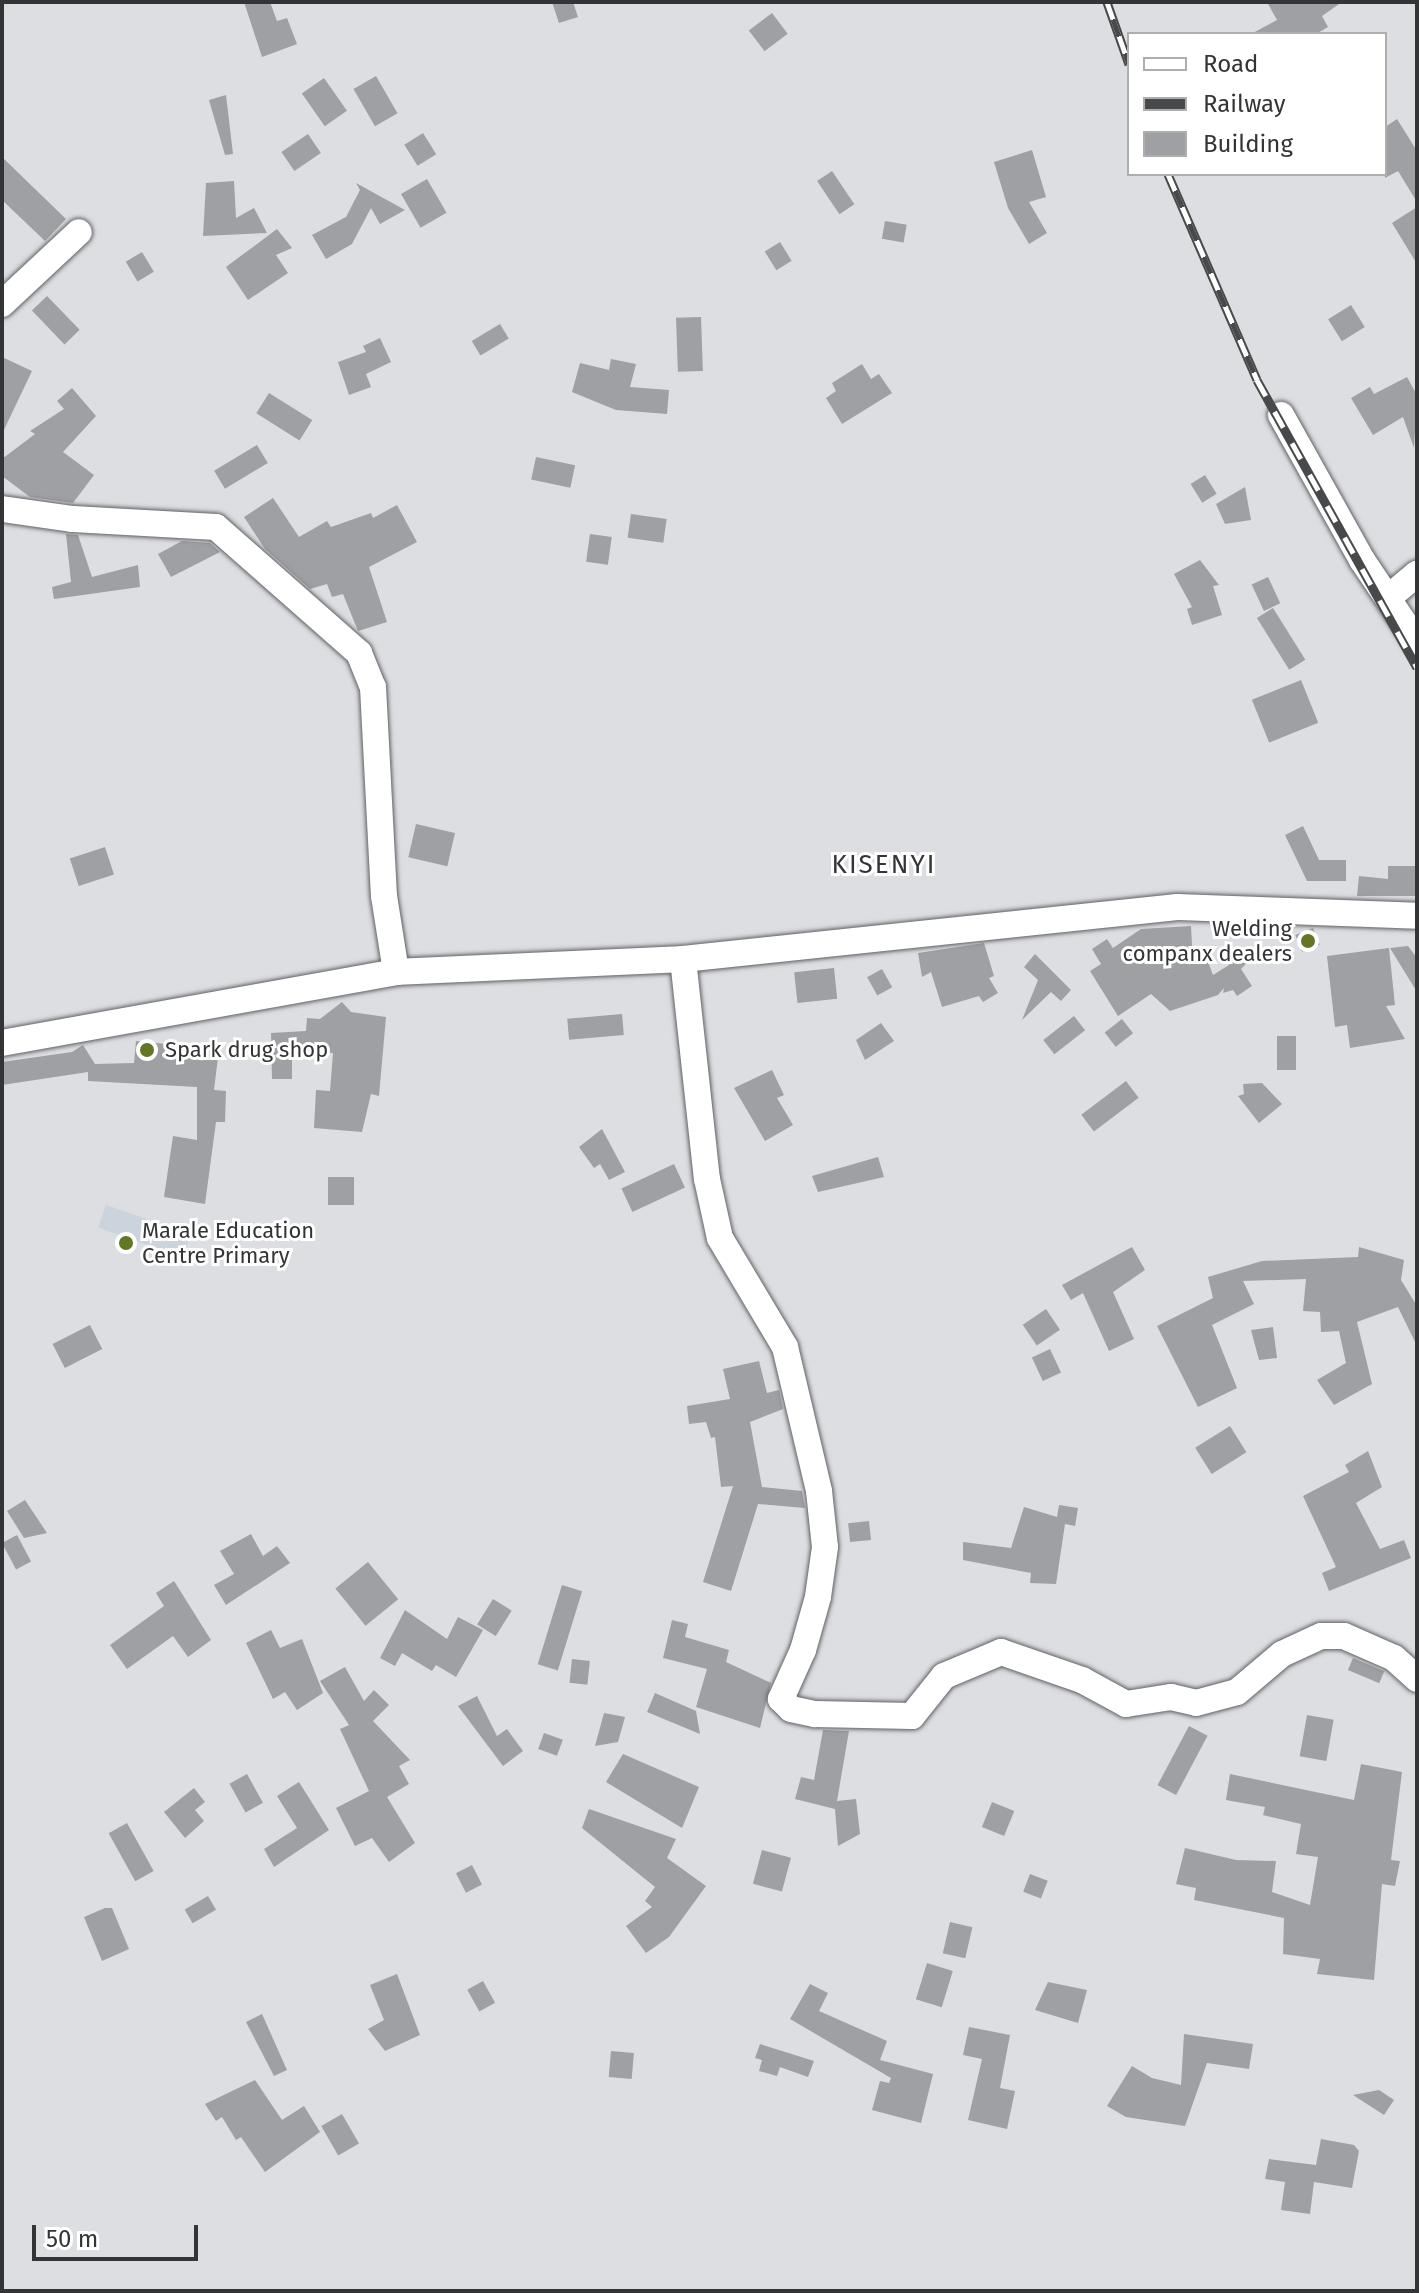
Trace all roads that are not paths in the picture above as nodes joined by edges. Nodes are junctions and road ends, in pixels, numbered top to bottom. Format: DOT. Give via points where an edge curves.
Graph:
graph roads {
  1 [pos="79,232"];
  2 [pos="2,304"];
  3 [pos="1281,415"];
  4 [pos="2,509"];
  5 [pos="1417,574"];
  6 [pos="1388,598"];
  7 [pos="1417,642"];
  8 [pos="1417,916"];
  9 [pos="683,959"];
  10 [pos="396,972"];
  11 [pos="2,1043"];
  12 [pos="1417,1679"];
  1 -- 2 [label="street"];
  3 -- 6 [label="street"];
  4 -- 10 [label="street" via="73,519 216,527 359,653 373,687 383,881"];
  5 -- 6 [label="street"];
  6 -- 7 [label="street"];
  8 -- 9 [label="street" via="1177,907"];
  9 -- 10 [label="street"];
  9 -- 12 [label="street" via="707,1179 720,1238 785,1347 819,1491 825,1547 803,1650 781,1699 791,1709 912,1716 944,1676 1001,1652 1054,1668 1126,1704 1171,1697 1196,1703 1237,1692 1282,1654 1321,1636 1344,1636 1394,1658"];
  10 -- 11 [label="street"];
}
